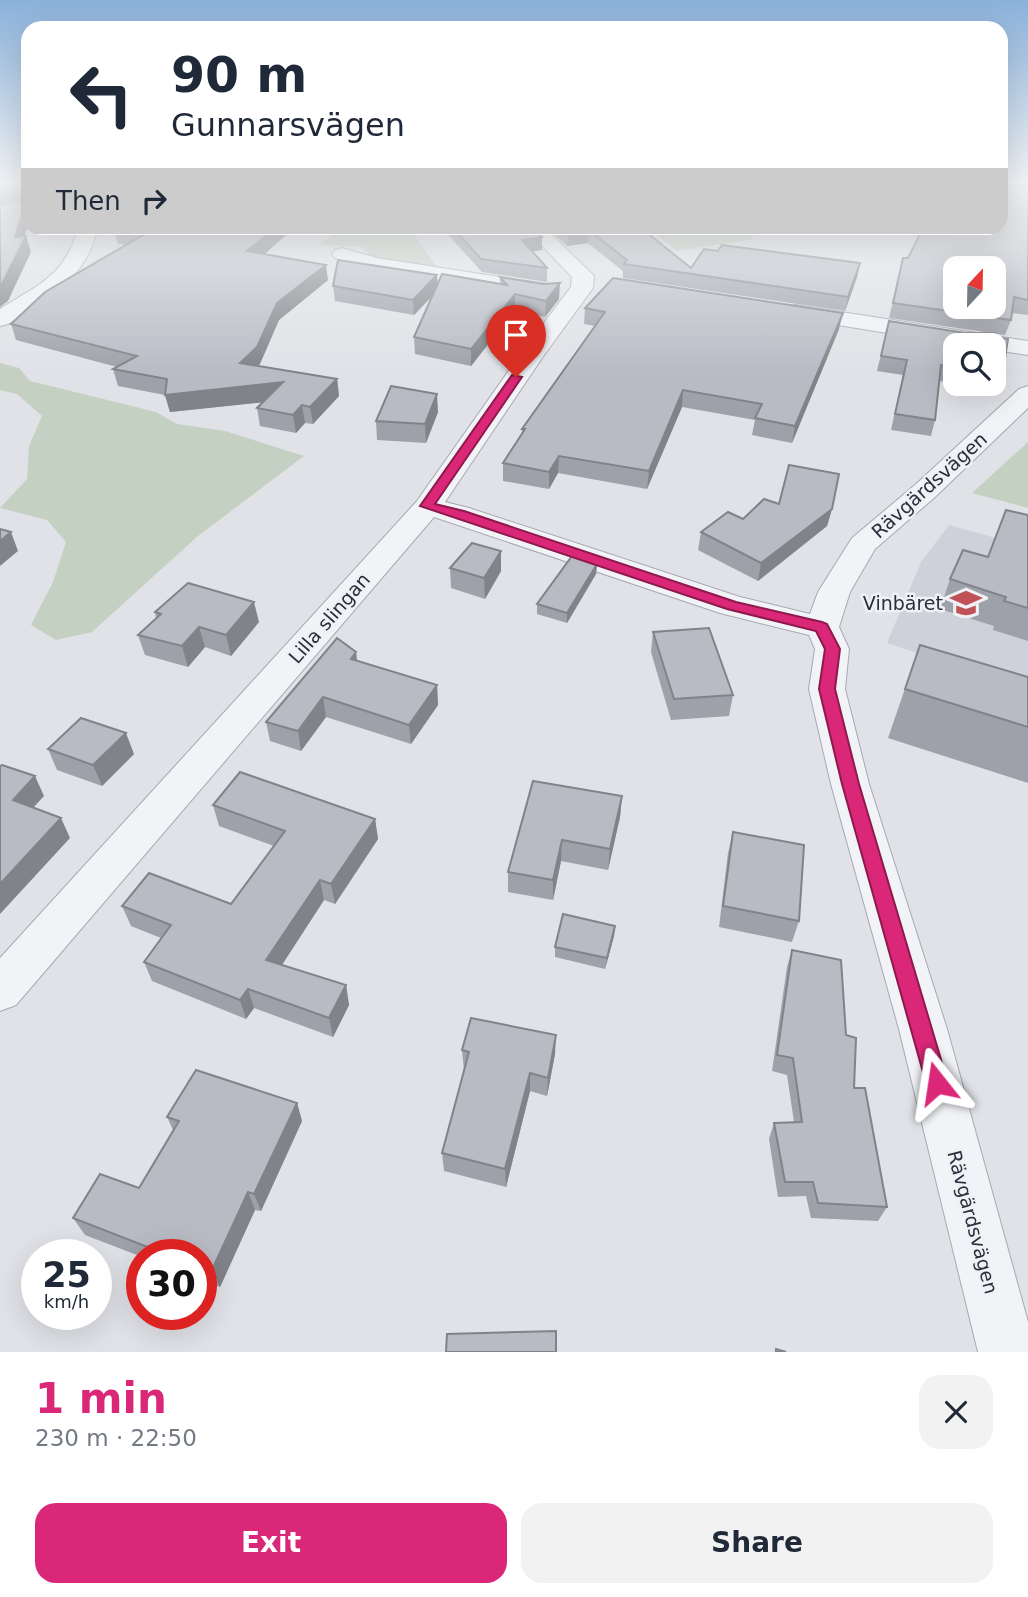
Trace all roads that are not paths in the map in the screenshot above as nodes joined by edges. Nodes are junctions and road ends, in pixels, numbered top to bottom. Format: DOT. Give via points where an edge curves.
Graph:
graph roads {
  1 [pos="83,247"];
  2 [pos="553,247"];
  3 [pos="342,254"];
  4 [pos="592,287"];
  5 [pos="780,310"];
  6 [pos="0,319"];
  7 [pos="1028,348"];
  8 [pos="1028,394"];
  9 [pos="427,506"];
  10 [pos="822,627"];
  11 [pos="0,990"];
  12 [pos="1007,1352"];
  1 -- 6 [label="street" via="72,270"];
  2 -- 4 [label="street"];
  3 -- 4 [label="street" via="374,264 542,290"];
  4 -- 9 [label="street, Lilla slingan" via="532,354"];
  5 -- 7 [label="street"];
  8 -- 10 [label="street, Rävgärdsvägen" via="863,544 834,592"];
  9 -- 10 [label="street" via="732,606"];
  9 -- 11 [label="street, Lilla slingan"];
  10 -- 12 [label="street, Rävgärdsvägen" via="832,649 827,689 850,784 923,1029"];
}
